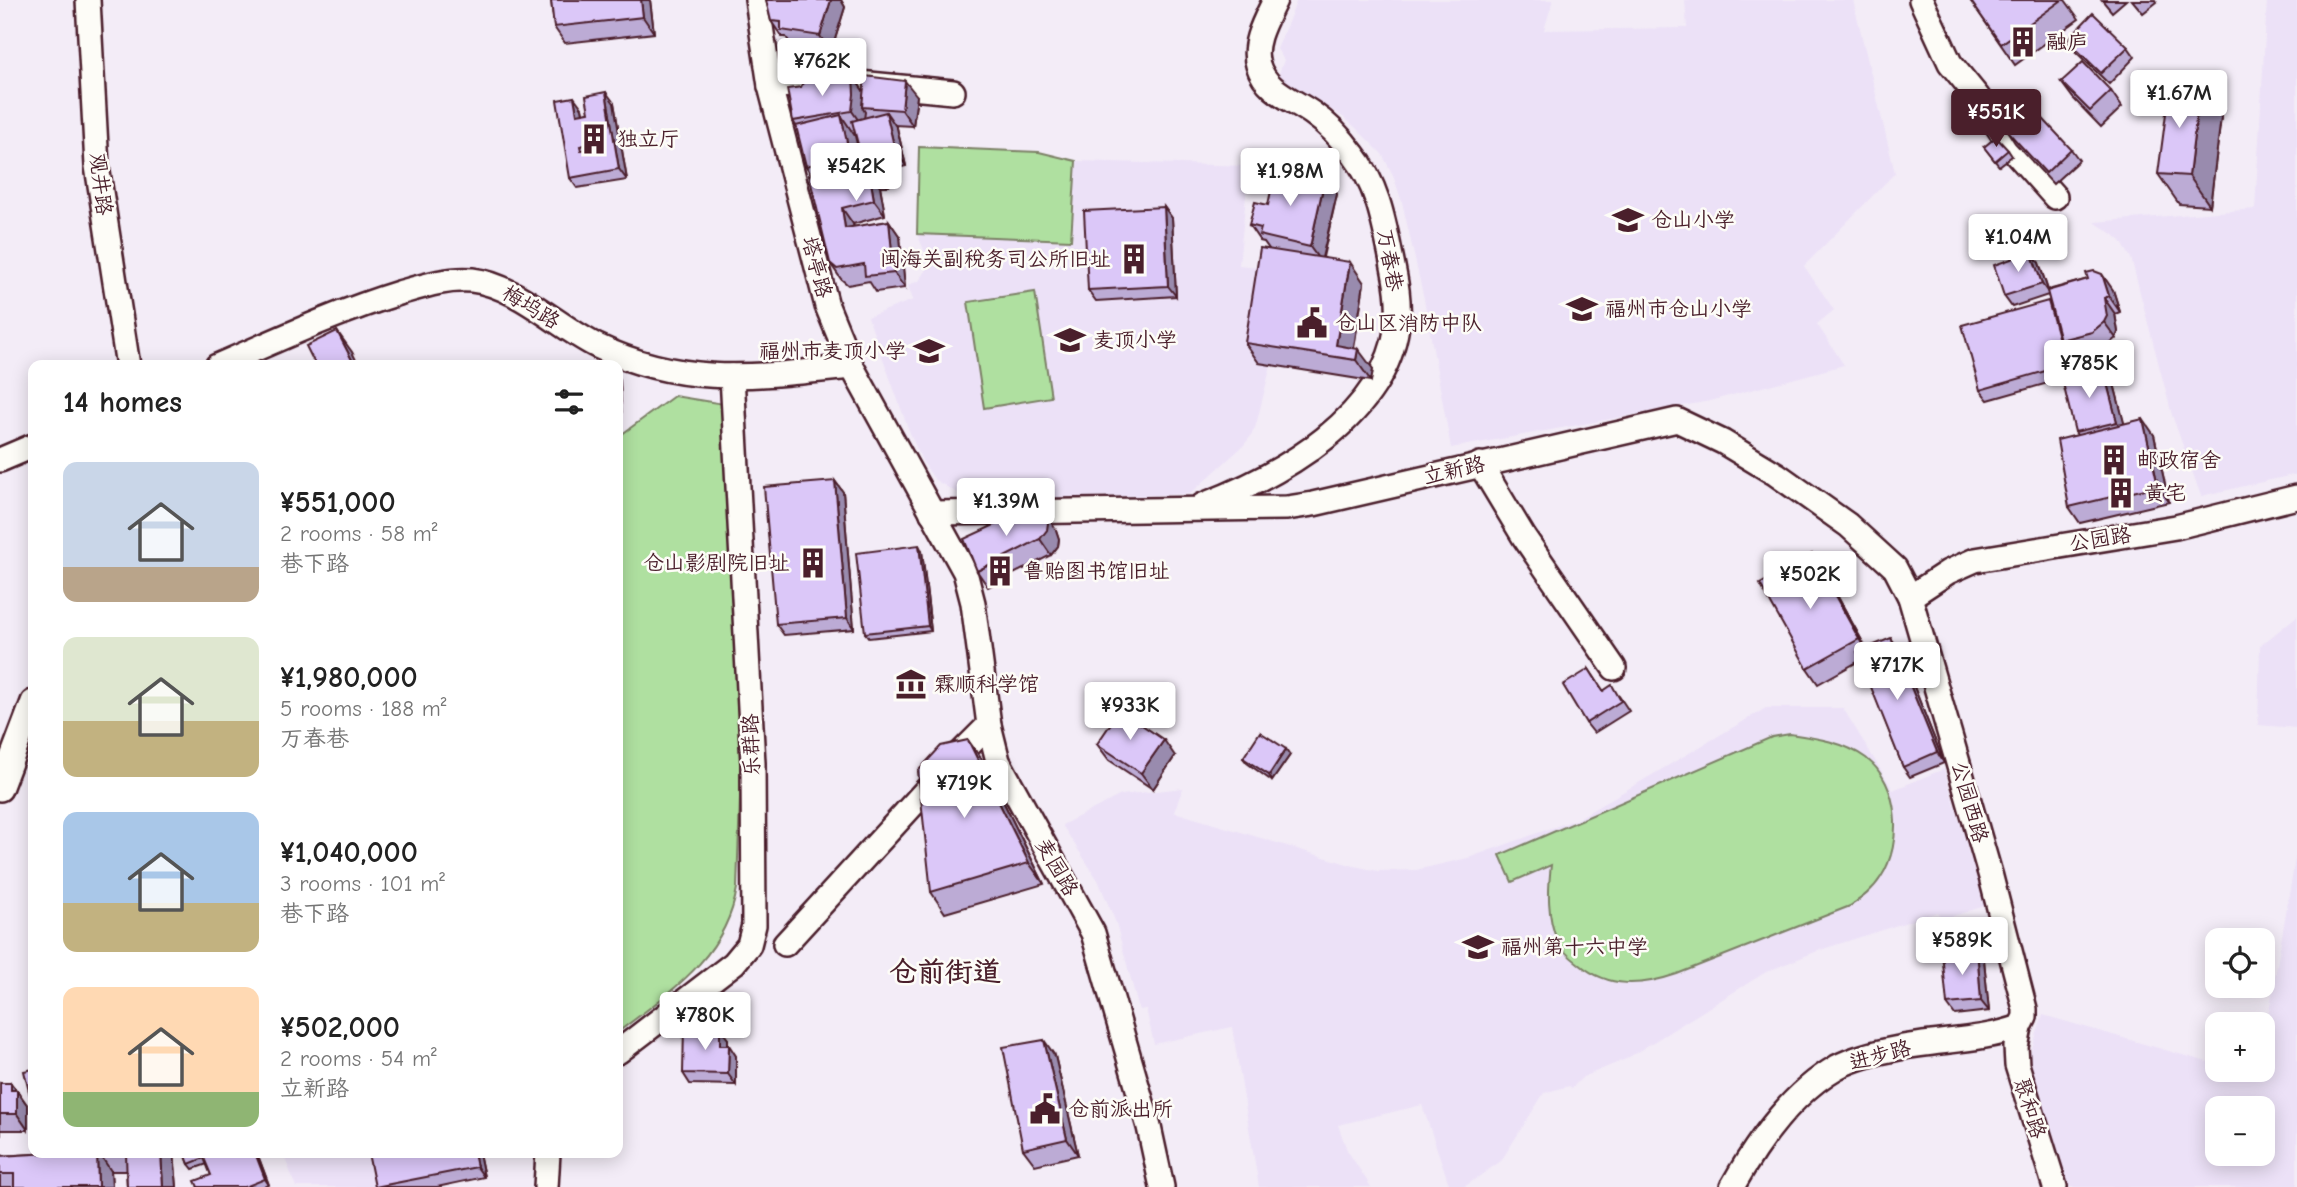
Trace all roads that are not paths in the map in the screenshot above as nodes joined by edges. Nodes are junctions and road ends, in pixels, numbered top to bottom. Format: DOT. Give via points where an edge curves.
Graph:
graph roads {
  1 [pos="88,0"];
  2 [pos="757,0"];
  3 [pos="1275,0"];
  4 [pos="1921,0"];
  5 [pos="770,86"];
  6 [pos="953,92"];
  7 [pos="2055,197"];
  8 [pos="127,360"];
  9 [pos="231,360"];
  10 [pos="852,367"];
  11 [pos="732,376"];
  12 [pos="28,448"];
  13 [pos="0,460"];
  14 [pos="1480,464"];
  15 [pos="2297,497"];
  16 [pos="1190,510"];
  17 [pos="932,513"];
  18 [pos="1909,597"];
  19 [pos="1614,668"];
  20 [pos="28,715"];
  21 [pos="989,725"];
  22 [pos="0,789"];
  23 [pos="785,944"];
  24 [pos="2022,1018"];
  25 [pos="623,1048"];
  26 [pos="548,1158"];
  27 [pos="545,1187"];
  28 [pos="1162,1187"];
  29 [pos="1732,1187"];
  30 [pos="2055,1187"];
  1 -- 8 [label="street, 观井路" via="97,166"];
  2 -- 5 [label="street, 塔亭路"];
  3 -- 16 [label="street, 万春巷" via="1256,49 1257,65 1278,93 1325,124 1364,169 1382,213 1396,280 1398,324 1378,380 1345,422 1286,464"];
  4 -- 7 [label="street" via="1950,62 2015,152"];
  5 -- 6 [label="street" via="859,83"];
  5 -- 10 [label="street, 塔亭路" via="827,306"];
  9 -- 11 [label="street, 梅坞路" via="359,305 432,283 470,280 509,290 568,330 635,361 686,374"];
  10 -- 11 [label="street, 梅坞路"];
  10 -- 17 [label="street, 麦园路"];
  11 -- 25 [label="street, 乐群路" via="753,763 754,925 749,945 734,963"];
  12 -- 13 [label="street"];
  14 -- 16 [label="street, 立新路" via="1313,504"];
  14 -- 18 [label="street, 立新路" via="1677,420 1743,454 1848,524 1895,568"];
  14 -- 19 [label="street"];
  15 -- 18 [label="street, 公园路" via="2176,527 1975,560"];
  16 -- 17 [label="street, 立新路"];
  17 -- 21 [label="street, 麦园路" via="970,587"];
  18 -- 24 [label="street, 公园西路" via="1984,851"];
  20 -- 22 [label="street"];
  21 -- 23 [label="street"];
  21 -- 28 [label="street, 麦园路" via="1006,778 1093,933"];
  24 -- 29 [label="street, 进步路" via="1999,1035 1899,1048 1840,1066 1806,1090 1785,1113"];
  24 -- 30 [label="street, 聚和路" via="2017,1065"];
  26 -- 27 [label="street"];
}
